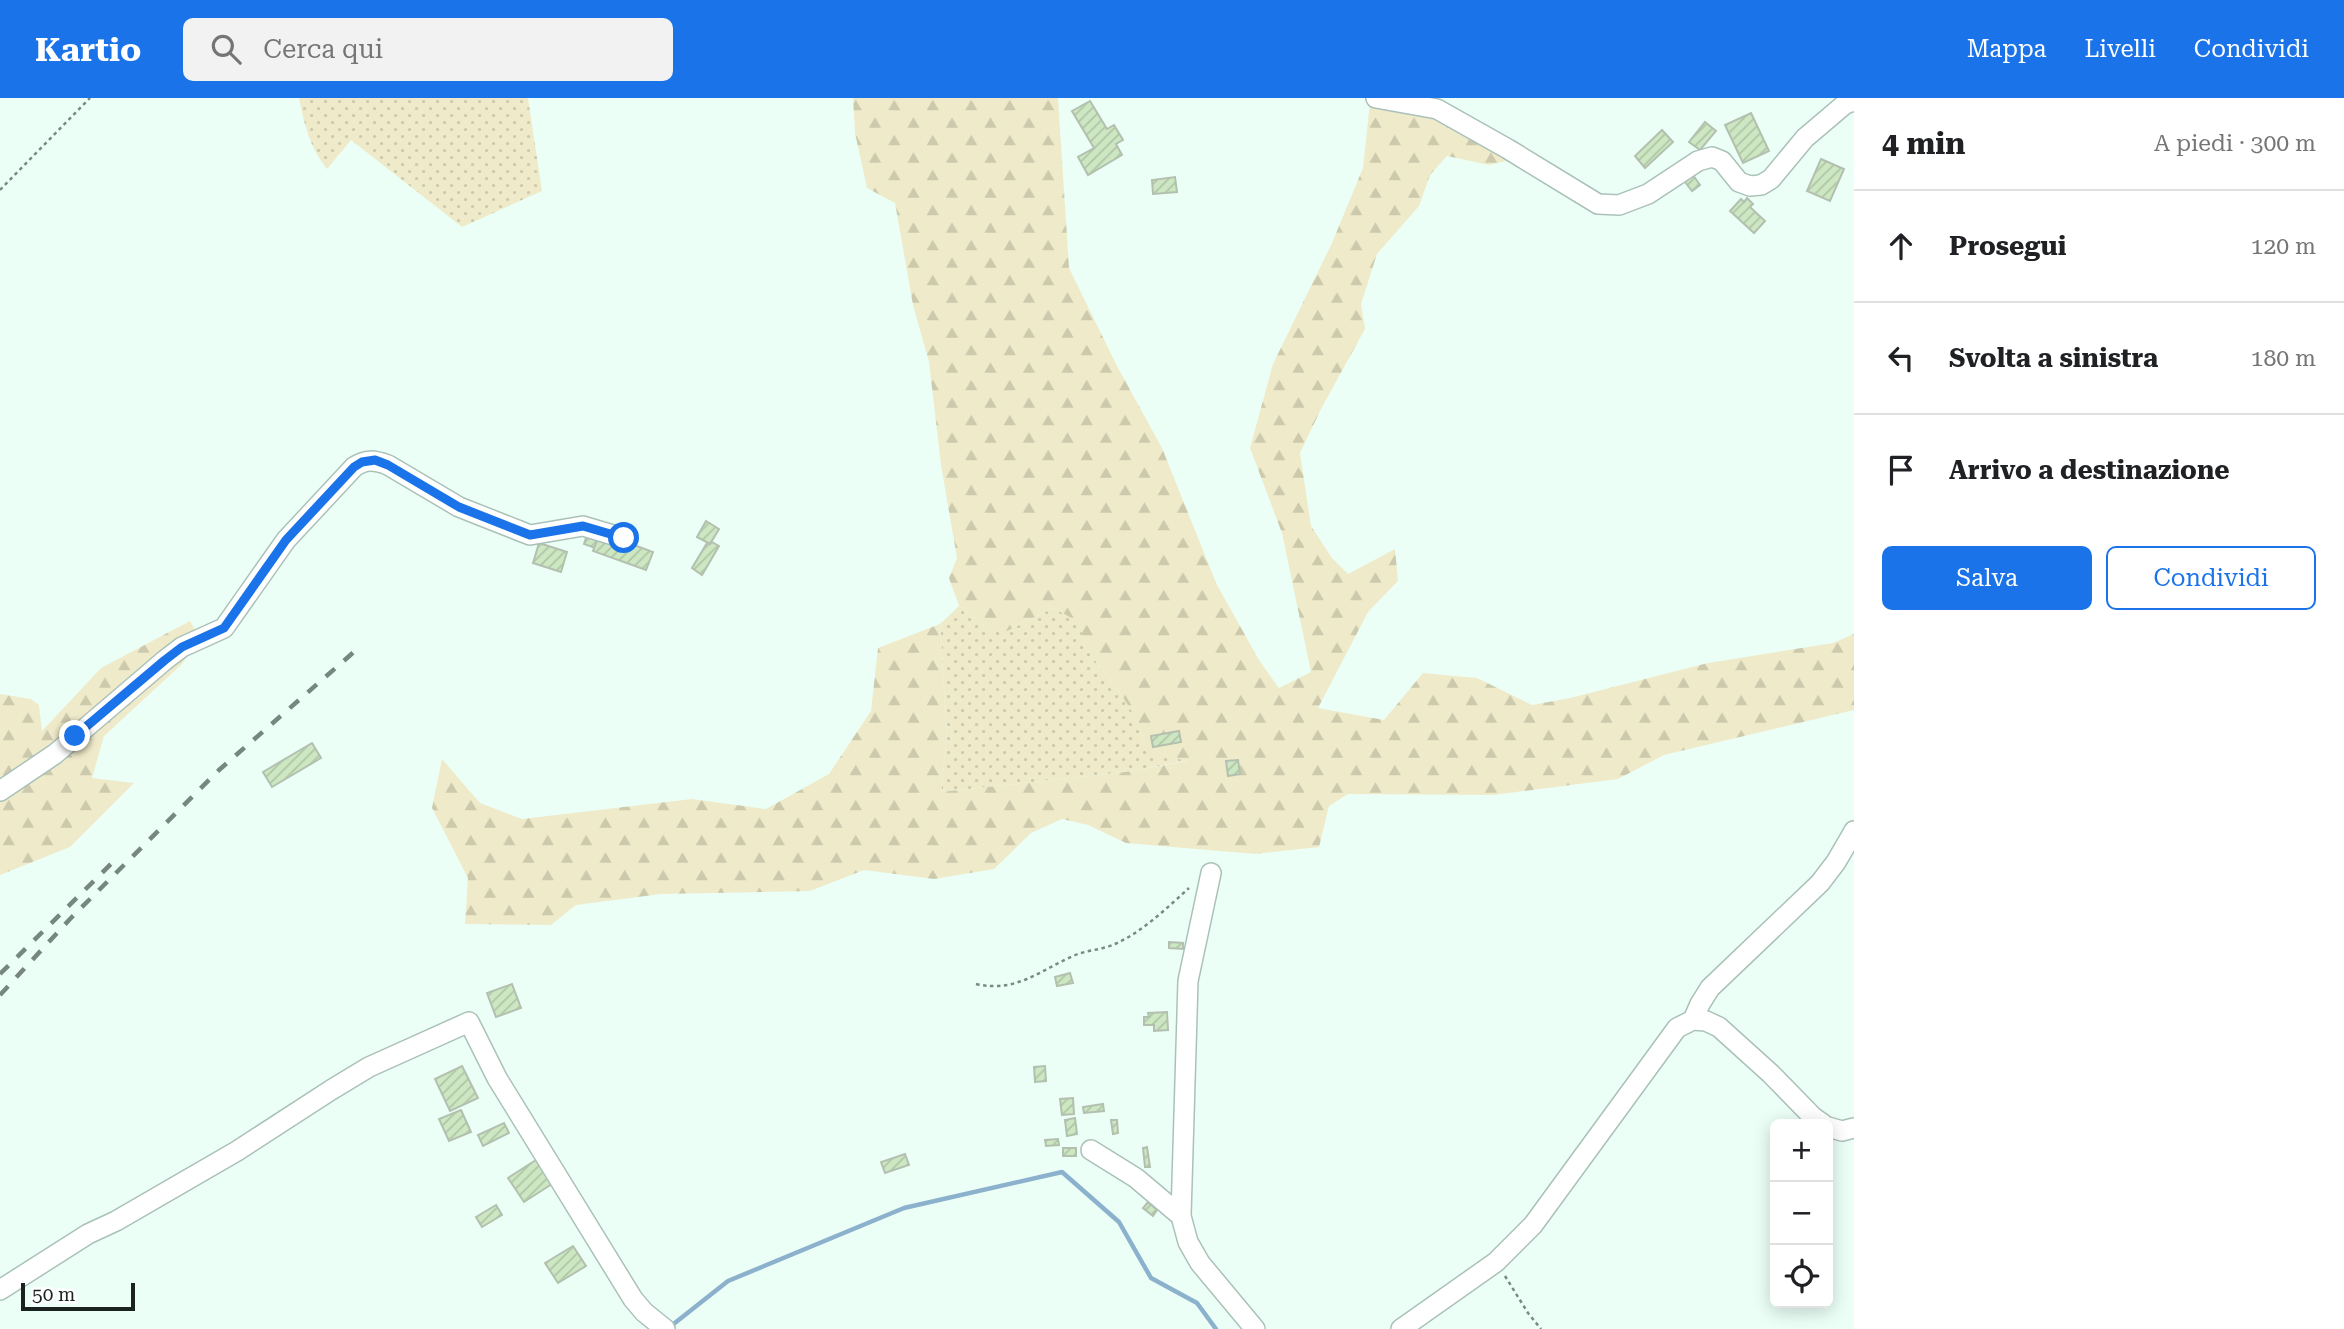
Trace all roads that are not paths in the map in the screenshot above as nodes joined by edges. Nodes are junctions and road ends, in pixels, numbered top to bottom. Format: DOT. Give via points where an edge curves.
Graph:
graph roads {
  1 [pos="1376,98"];
  2 [pos="1854,101"];
  3 [pos="624,538"];
  4 [pos="0,791"];
  5 [pos="1854,831"];
  6 [pos="1212,873"];
  7 [pos="1693,1020"];
  8 [pos="1816,1119"];
  9 [pos="1833,1128"];
  10 [pos="1854,1128"];
  11 [pos="1091,1150"];
  12 [pos="1181,1216"];
  13 [pos="0,1290"];
  14 [pos="665,1329"];
  15 [pos="1255,1329"];
  16 [pos="1401,1329"];
  1 -- 2 [label="street" via="1437,109 1598,204 1619,205 1648,194 1698,161 1712,157 1722,161 1740,182 1761,185 1805,138"];
  3 -- 4 [label="street" via="583,526 530,535 459,507 388,465 362,462 286,540 224,628 182,647 55,754"];
  5 -- 7 [label="street" via="1820,883 1710,988"];
  6 -- 12 [label="street" via="1185,1006"];
  7 -- 8 [label="street" via="1719,1027"];
  7 -- 16 [label="street" via="1677,1028 1533,1225 1496,1262"];
  9 -- 10 [label="street"];
  11 -- 12 [label="street" via="1136,1178"];
  12 -- 15 [label="street" via="1200,1263"];
  13 -- 14 [label="street" via="360,1073 469,1022 497,1078 633,1299"];
}
